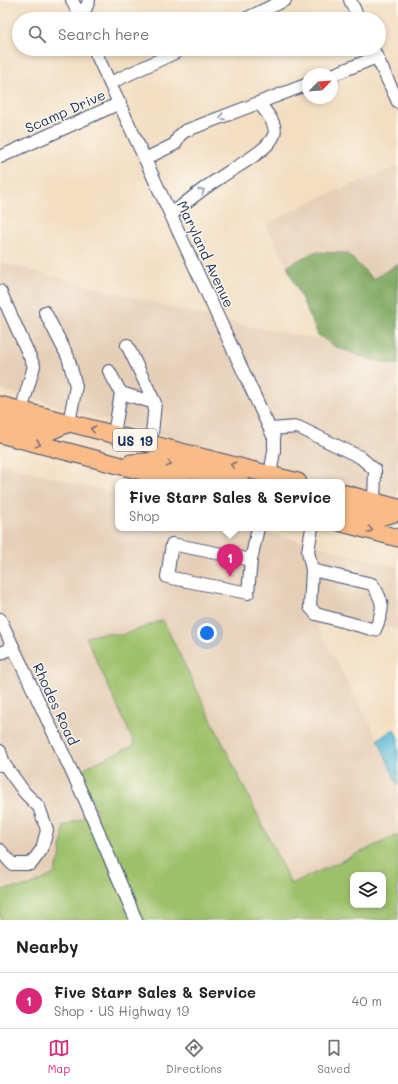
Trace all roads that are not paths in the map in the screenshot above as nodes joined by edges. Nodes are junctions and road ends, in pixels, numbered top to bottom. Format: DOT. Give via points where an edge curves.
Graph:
graph roads {
  1 [pos="72,0"];
  2 [pos="89,0"];
  3 [pos="285,0"];
  4 [pos="350,0"];
  5 [pos="77,12"];
  6 [pos="82,12"];
  7 [pos="260,12"];
  8 [pos="356,12"];
  9 [pos="97,56"];
  10 [pos="168,56"];
  11 [pos="369,56"];
  12 [pos="376,56"];
  13 [pos="338,72"];
  14 [pos="110,83"];
  15 [pos="302,86"];
  16 [pos="398,102"];
  17 [pos="120,103"];
  18 [pos="259,103"];
  19 [pos="0,156"];
  20 [pos="145,159"];
  21 [pos="171,215"];
  22 [pos="0,291"];
  23 [pos="45,312"];
  24 [pos="127,345"];
  25 [pos="109,371"];
  26 [pos="121,393"];
  27 [pos="155,402"];
  28 [pos="0,405"];
  29 [pos="21,411"];
  30 [pos="0,419"];
  31 [pos="69,423"];
  32 [pos="270,429"];
  33 [pos="0,434"];
  34 [pos="114,434"];
  35 [pos="151,444"];
  36 [pos="116,465"];
  37 [pos="268,478"];
  38 [pos="171,479"];
  39 [pos="228,479"];
  40 [pos="345,494"];
  41 [pos="374,502"];
  42 [pos="345,508"];
  43 [pos="398,508"];
  44 [pos="398,512"];
  45 [pos="345,524"];
  46 [pos="257,531"];
  47 [pos="311,531"];
  48 [pos="398,538"];
  49 [pos="251,560"];
  50 [pos="312,570"];
  51 [pos="0,619"];
  52 [pos="13,646"];
  53 [pos="0,654"];
  54 [pos="0,751"];
  55 [pos="2,764"];
  56 [pos="0,850"];
  57 [pos="136,920"];
  1 -- 5 [label="street"];
  2 -- 6 [label="street"];
  3 -- 7 [label="street"];
  4 -- 8 [label="street"];
  9 -- 14 [label="street, Maryland Avenue"];
  10 -- 14 [label="street"];
  11 -- 13 [label="street"];
  12 -- 16 [label="street"];
  14 -- 17 [label="street, Maryland Avenue"];
  15 -- 18 [label="street"];
  17 -- 19 [label="street, Scamp Drive"];
  17 -- 20 [label="street, Maryland Avenue"];
  18 -- 20 [label="street, one-way" via="185,131 175,144"];
  21 -- 18 [label="street, one-way" via="268,144 274,136 275,128"];
  20 -- 21 [label="street, Maryland Avenue"];
  21 -- 32 [label="street, Maryland Avenue"];
  22 -- 29 [label="street" via="34,366"];
  23 -- 31 [label="street" via="68,357 76,386"];
  24 -- 27 [label="street"];
  25 -- 26 [label="street"];
  26 -- 27 [label="street"];
  26 -- 34 [label="street"];
  27 -- 35 [label="street"];
  28 -- 29 [label="highway, US 19"];
  29 -- 31 [label="highway, US 19"];
  30 -- 31 [label="highway" via="48,432"];
  34 -- 31 [label="highway, US 19, one-way"];
  32 -- 37 [label="street, Maryland Avenue" via="274,438 274,451"];
  32 -- 41 [label="street" via="298,427 360,457 375,470"];
  33 -- 36 [label="highway, US 19, one-way"];
  34 -- 35 [label="highway, US 19"];
  37 -- 35 [label="highway, US 19, one-way"];
  36 -- 38 [label="highway, US 19"];
  36 -- 39 [label="highway, one-way" via="159,461"];
  40 -- 41 [label="highway"];
  41 -- 43 [label="highway"];
  42 -- 44 [label="highway" via="380,517"];
  45 -- 48 [label="highway, one-way"];
  46 -- 49 [label="street"];
  47 -- 50 [label="street" via="308,551"];
  49 -- 49 [label="street" via="172,544 167,577 248,593"];
  50 -- 50 [label="street" via="372,584 381,598 382,614 375,630 316,614 310,607"];
  51 -- 52 [label="street, Rhodes Road"];
  52 -- 53 [label="street"];
  52 -- 57 [label="street, Rhodes Road" via="85,800"];
  54 -- 55 [label="street"];
  55 -- 56 [label="street" via="39,807 47,830 42,849 31,864 12,864"];
}
